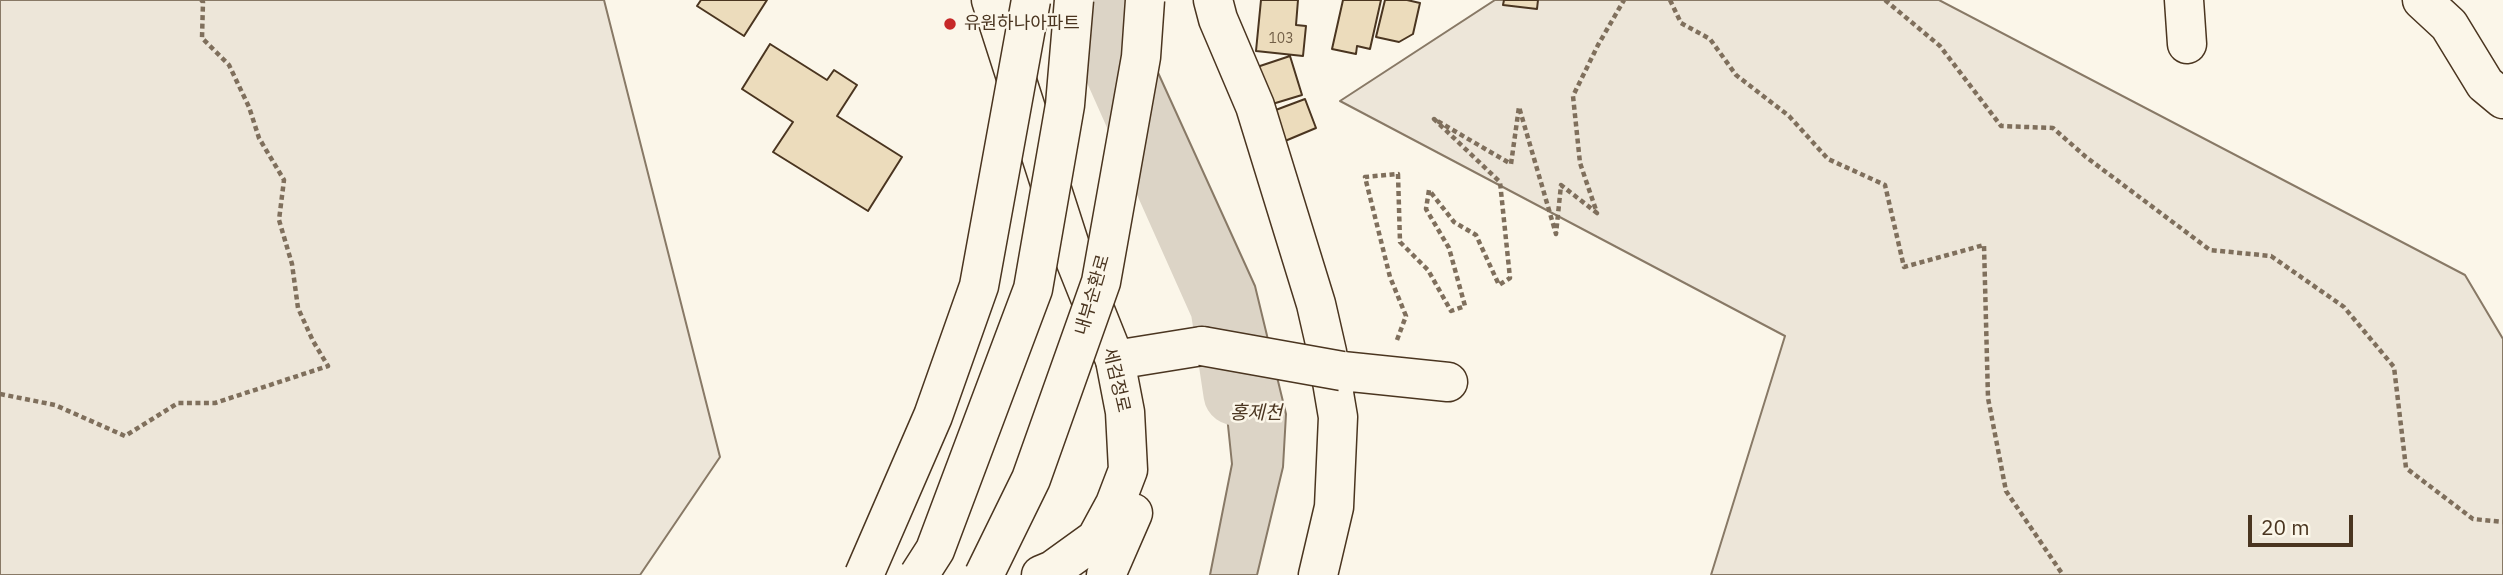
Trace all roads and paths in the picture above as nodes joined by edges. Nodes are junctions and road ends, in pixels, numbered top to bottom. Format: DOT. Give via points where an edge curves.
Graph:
graph roads {
  1 [pos="201,0"];
  2 [pos="990,0"];
  3 [pos="1031,0"];
  4 [pos="1074,0"];
  5 [pos="1145,0"];
  6 [pos="1213,0"];
  7 [pos="1624,0"];
  8 [pos="1670,0"];
  9 [pos="1885,0"];
  10 [pos="2185,0"];
  11 [pos="2422,0"];
  12 [pos="2187,44"];
  13 [pos="2503,99"];
  14 [pos="1393,350"];
  15 [pos="1115,360"];
  16 [pos="1448,382"];
  17 [pos="0,394"];
  18 [pos="1128,470"];
  19 [pos="2503,522"];
  20 [pos="864,575"];
  21 [pos="919,575"];
  22 [pos="984,575"];
  23 [pos="1041,575"];
  24 [pos="1106,575"];
  25 [pos="1318,575"];
  26 [pos="2063,575"];
  1 -- 17 [label="path" via="202,38 229,65 259,138 284,180 279,220 298,308 328,366 215,403 178,403 125,436 55,405"];
  2 -- 15 [label="main road, 세검정로" via="1073,255"];
  3 -- 20 [label="main road, bridge" via="979,286 933,416"];
  4 -- 21 [label="main road, bridge" via="1065,105 1034,289 935,550"];
  5 -- 22 [label="main road, 내부순환로, bridge" via="1141,57 1101,282 1031,479"];
  6 -- 25 [label="main road" via="1255,106 1317,304 1338,417 1334,507"];
  7 -- 14 [label="path" via="1573,96 1580,163 1597,213 1562,185 1556,234 1520,107 1511,164 1434,119 1500,182 1510,278 1499,285 1476,235 1454,222 1429,190 1426,209 1448,248 1465,306 1451,311 1428,270 1400,242 1398,174 1366,177 1391,277 1406,316"];
  8 -- 26 [label="path" via="1681,23 1710,39 1736,75 1789,116 1828,159 1885,185 1904,267 1984,245 1988,398 2006,491"];
  9 -- 19 [label="path" via="1940,46 2001,125 2053,128 2210,250 2271,256 2344,307 2394,367 2406,468 2473,519"];
  10 -- 12 [label="main road"];
  11 -- 13 [label="main road" via="2449,25 2485,84"];
  15 -- 16 [label="main road, bridge" via="1202,346 1342,371"];
  15 -- 18 [label="main road, 세검정로" via="1125,412"];
  18 -- 23 [label="main road, 세검정로" via="1096,539"];
  18 -- 24 [label="main road" via="1135,508"];
}
